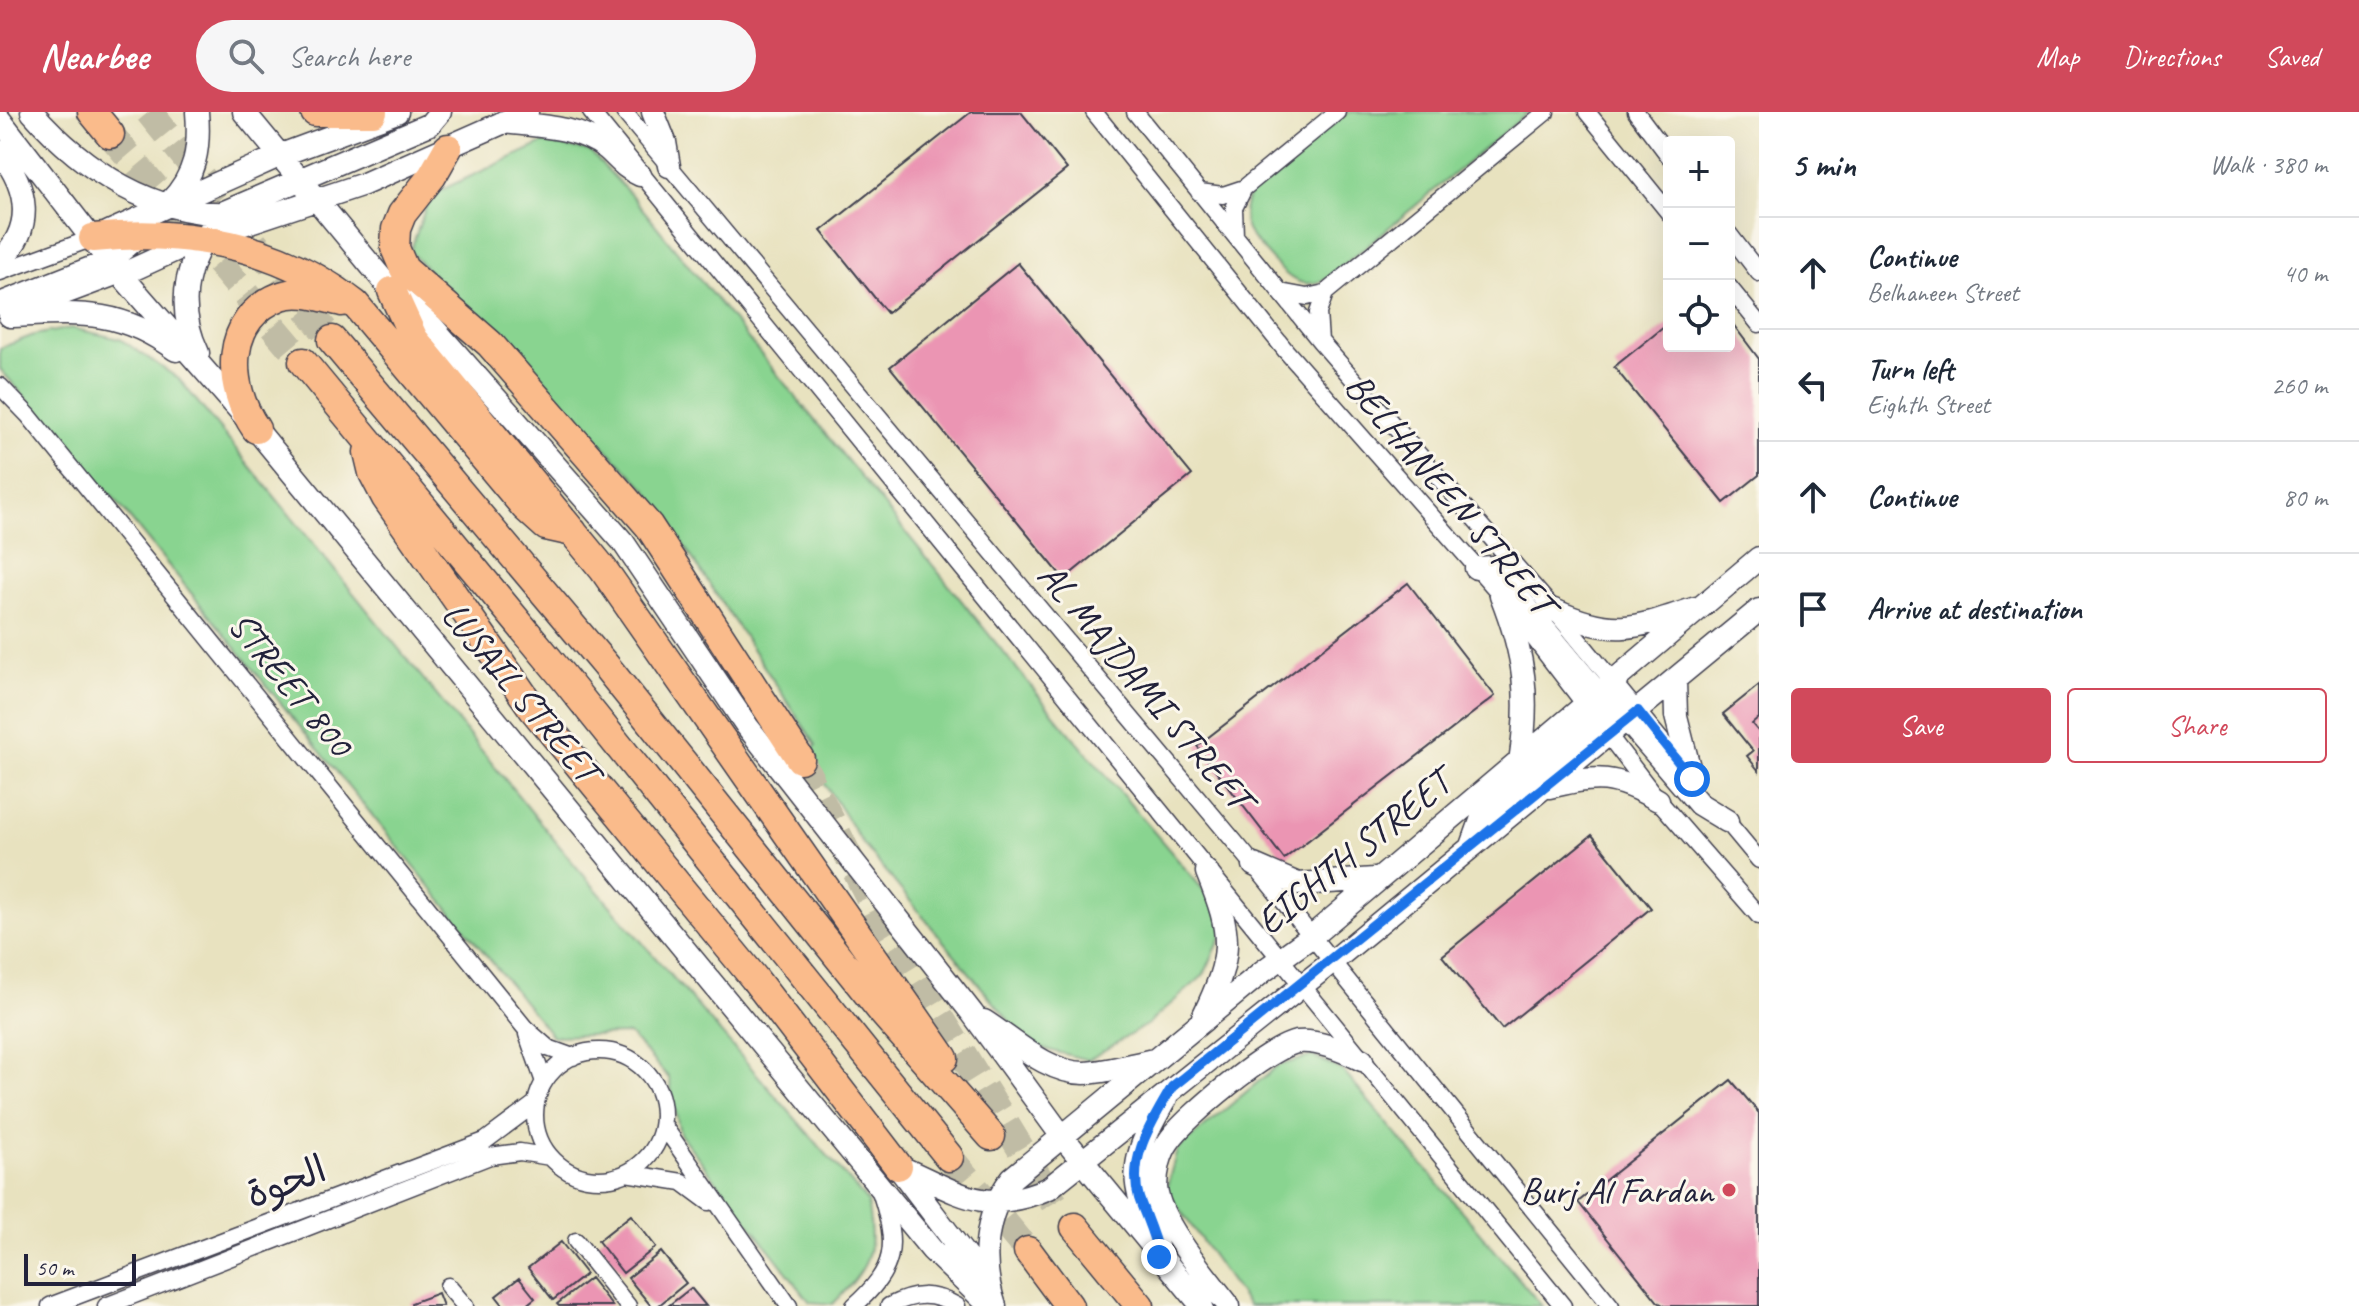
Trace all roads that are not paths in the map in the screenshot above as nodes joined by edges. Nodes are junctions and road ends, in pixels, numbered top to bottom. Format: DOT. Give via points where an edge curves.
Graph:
graph roads {
  1 [pos="32,112"];
  2 [pos="197,112"];
  3 [pos="244,112"];
  4 [pos="315,112"];
  5 [pos="373,112"];
  6 [pos="397,112"];
  7 [pos="440,112"];
  8 [pos="527,112"];
  9 [pos="591,112"];
  10 [pos="624,112"];
  11 [pos="653,112"];
  12 [pos="1094,112"];
  13 [pos="1135,112"];
  14 [pos="1337,112"];
  15 [pos="1545,112"];
  16 [pos="1587,112"];
  17 [pos="1636,112"];
  18 [pos="0,120"];
  19 [pos="502,122"];
  20 [pos="448,148"];
  21 [pos="1663,148"];
  22 [pos="0,152"];
  23 [pos="281,155"];
  24 [pos="669,166"];
  25 [pos="640,175"];
  26 [pos="299,178"];
  27 [pos="1244,188"];
  28 [pos="1199,192"];
  29 [pos="316,198"];
  30 [pos="165,206"];
  31 [pos="1665,208"];
  32 [pos="222,213"];
  33 [pos="144,232"];
  34 [pos="1235,236"];
  35 [pos="202,238"];
  36 [pos="1735,242"];
  37 [pos="107,258"];
  38 [pos="0,260"];
  39 [pos="0,272"];
  40 [pos="1759,273"];
  41 [pos="392,291"];
  42 [pos="1280,292"];
  43 [pos="1325,293"];
  44 [pos="1735,294"];
  45 [pos="355,304"];
  46 [pos="3,313"];
  47 [pos="1759,324"];
  48 [pos="332,340"];
  49 [pos="1320,341"];
  50 [pos="303,362"];
  51 [pos="207,372"];
  52 [pos="0,386"];
  53 [pos="256,429"];
  54 [pos="366,439"];
  55 [pos="575,533"];
  56 [pos="1757,560"];
  57 [pos="1476,568"];
  58 [pos="1501,595"];
  59 [pos="1705,606"];
  60 [pos="1554,610"];
  61 [pos="1759,610"];
  62 [pos="1675,680"];
  63 [pos="1612,708"];
  64 [pos="800,759"];
  65 [pos="1520,762"];
  66 [pos="1692,779"];
  67 [pos="1544,788"];
  68 [pos="1658,800"];
  69 [pos="1727,821"];
  70 [pos="1472,847"];
  71 [pos="1759,860"];
  72 [pos="1254,865"];
  73 [pos="1207,872"];
  74 [pos="1377,878"];
  75 [pos="1759,916"];
  76 [pos="1312,936"];
  77 [pos="1280,957"];
  78 [pos="1333,961"];
  79 [pos="1302,985"];
  80 [pos="972,1013"];
  81 [pos="1199,1026"];
  82 [pos="525,1028"];
  83 [pos="573,1057"];
  84 [pos="1159,1059"];
  85 [pos="1362,1060"];
  86 [pos="544,1082"];
  87 [pos="1172,1087"];
  88 [pos="536,1103"];
  89 [pos="663,1125"];
  90 [pos="1061,1135"];
  91 [pos="550,1157"];
  92 [pos="949,1157"];
  93 [pos="1083,1161"];
  94 [pos="886,1172"];
  95 [pos="626,1173"];
  96 [pos="994,1202"];
  97 [pos="724,1214"];
  98 [pos="1075,1227"];
  99 [pos="242,1233"];
  100 [pos="224,1240"];
  101 [pos="576,1241"];
  102 [pos="1028,1251"];
  103 [pos="249,1252"];
  104 [pos="1159,1257"];
  105 [pos="231,1259"];
  106 [pos="767,1272"];
  107 [pos="448,1286"];
  108 [pos="991,1299"];
  109 [pos="50,1306"];
  110 [pos="106,1306"];
  111 [pos="465,1306"];
  112 [pos="628,1306"];
  113 [pos="789,1306"];
  114 [pos="802,1306"];
  115 [pos="854,1306"];
  116 [pos="889,1306"];
  117 [pos="957,1306"];
  118 [pos="1069,1306"];
  119 [pos="1140,1306"];
  120 [pos="1202,1306"];
  121 [pos="1229,1306"];
  122 [pos="1563,1306"];
  123 [pos="1611,1306"];
  1 -- 30 [label="street" via="101,174"];
  2 -- 30 [label="street" via="198,150 192,174"];
  3 -- 23 [label="street"];
  4 -- 5 [label="highway"];
  6 -- 23 [label="street"];
  7 -- 26 [label="street" via="430,124"];
  8 -- 19 [label="street"];
  9 -- 25 [label="street, AL MAJDAMI STREET"];
  10 -- 24 [label="street, AL MAJDAMI STREET"];
  11 -- 24 [label="street"];
  12 -- 57 [label="street, BELHANEEN STREET" via="1286,351"];
  13 -- 28 [label="street, BELHANEEN STREET"];
  14 -- 27 [label="street"];
  15 -- 43 [label="street"];
  16 -- 31 [label="street"];
  17 -- 21 [label="street"];
  18 -- 37 [label="street, LUSAIL STREET"];
  19 -- 20 [label="street"];
  19 -- 25 [label="street" via="570,130"];
  20 -- 29 [label="street"];
  20 -- 64 [label="highway" via="396,229 395,248 404,269 490,344 649,526"];
  22 -- 38 [label="street" via="19,181 25,210 20,233"];
  23 -- 26 [label="street"];
  23 -- 30 [label="street"];
  24 -- 72 [label="street, AL MAJDAMI STREET"];
  25 -- 73 [label="street, AL MAJDAMI STREET"];
  26 -- 29 [label="street"];
  26 -- 32 [label="street"];
  27 -- 28 [label="street" via="1223,195"];
  27 -- 34 [label="street" via="1234,208"];
  28 -- 34 [label="street, BELHANEEN STREET"];
  29 -- 32 [label="street"];
  29 -- 35 [label="street"];
  29 -- 41 [label="street"];
  30 -- 32 [label="street"];
  30 -- 33 [label="street"];
  30 -- 37 [label="street"];
  32 -- 35 [label="street"];
  33 -- 35 [label="highway"];
  33 -- 37 [label="highway"];
  34 -- 42 [label="street, BELHANEEN STREET"];
  35 -- 37 [label="street"];
  35 -- 45 [label="highway" via="292,265"];
  35 -- 51 [label="street" via="189,268 183,307"];
  36 -- 40 [label="street"];
  37 -- 39 [label="street"];
  37 -- 46 [label="street"];
  37 -- 51 [label="street, LUSAIL STREET"];
  41 -- 55 [label="highway" via="414,339"];
  41 -- 80 [label="street" via="431,325 623,542 747,726"];
  42 -- 43 [label="street" via="1307,297"];
  42 -- 49 [label="street, BELHANEEN STREET"];
  43 -- 49 [label="street" via="1318,313"];
  44 -- 47 [label="street"];
  45 -- 53 [label="highway" via="307,294 282,295 250,320 233,356 234,378"];
  45 -- 55 [label="highway" via="525,507 546,526"];
  46 -- 51 [label="street" via="112,316 153,334"];
  48 -- 55 [label="highway" via="605,665 884,1014 986,1130 954,1072"];
  49 -- 60 [label="street, BELHANEEN STREET"];
  50 -- 54 [label="highway, LUSAIL STREET"];
  51 -- 53 [label="street, LUSAIL STREET"];
  52 -- 82 [label="street, STREET 800"];
  53 -- 94 [label="street, LUSAIL STREET"];
  54 -- 92 [label="highway, LUSAIL STREET"];
  54 -- 94 [label="highway" via="373,473 386,498 533,709 754,978"];
  56 -- 59 [label="street, EIGHTH STREET"];
  56 -- 63 [label="street" via="1748,588"];
  57 -- 58 [label="street, BELHANEEN STREET"];
  57 -- 63 [label="street" via="1493,567"];
  58 -- 63 [label="street, BELHANEEN STREET"];
  58 -- 65 [label="street" via="1525,674"];
  59 -- 60 [label="street" via="1611,629"];
  59 -- 63 [label="street, EIGHTH STREET"];
  60 -- 63 [label="street, BELHANEEN STREET"];
  61 -- 62 [label="street, EIGHTH STREET"];
  62 -- 63 [label="street, EIGHTH STREET"];
  62 -- 66 [label="street" via="1676,716"];
  63 -- 65 [label="street, EIGHTH STREET"];
  63 -- 66 [label="street, BELHANEEN STREET"];
  63 -- 67 [label="street, EIGHTH STREET"];
  63 -- 68 [label="street, BELHANEEN STREET"];
  63 -- 69 [label="street" via="1699,804"];
  63 -- 70 [label="street" via="1483,815"];
  65 -- 74 [label="street, EIGHTH STREET"];
  66 -- 69 [label="street, BELHANEEN STREET"];
  67 -- 68 [label="street" via="1599,778 1625,781"];
  67 -- 70 [label="street, EIGHTH STREET"];
  68 -- 75 [label="street, BELHANEEN STREET"];
  69 -- 71 [label="street, BELHANEEN STREET"];
  70 -- 78 [label="street, EIGHTH STREET"];
  72 -- 74 [label="street" via="1298,884"];
  72 -- 76 [label="street, AL MAJDAMI STREET"];
  73 -- 77 [label="street, AL MAJDAMI STREET"];
  73 -- 81 [label="street" via="1225,921 1228,950"];
  74 -- 76 [label="street, EIGHTH STREET"];
  76 -- 77 [label="street, EIGHTH STREET"];
  76 -- 78 [label="street, AL MAJDAMI STREET"];
  77 -- 79 [label="street, AL MAJDAMI STREET"];
  77 -- 81 [label="street, EIGHTH STREET"];
  78 -- 79 [label="street, EIGHTH STREET"];
  78 -- 123 [label="street, AL MAJDAMI STREET"];
  79 -- 85 [label="street, AL MAJDAMI STREET"];
  79 -- 87 [label="street, EIGHTH STREET"];
  80 -- 84 [label="street" via="1067,1071 1087,1073"];
  80 -- 90 [label="street"];
  81 -- 84 [label="street, EIGHTH STREET"];
  82 -- 83 [label="street, STREET 800" via="548,1048"];
  82 -- 86 [label="street, STREET 800"];
  83 -- 86 [label="street"];
  83 -- 89 [label="street" via="607,1051 639,1064 659,1091"];
  84 -- 90 [label="street, EIGHTH STREET"];
  85 -- 121 [label="street" via="1315,1042 1280,1046 1169,1140 1159,1163 1158,1200"];
  85 -- 122 [label="street, AL MAJDAMI STREET"];
  86 -- 88 [label="street"];
  87 -- 93 [label="street, EIGHTH STREET"];
  87 -- 104 [label="street" via="1146,1133 1136,1170"];
  88 -- 91 [label="street" via="535,1122"];
  88 -- 99 [label="street, الحوة" via="485,1141"];
  89 -- 95 [label="street" via="644,1162"];
  89 -- 97 [label="street"];
  90 -- 93 [label="street"];
  90 -- 96 [label="street, EIGHTH STREET" via="1012,1178"];
  91 -- 95 [label="street" via="586,1178"];
  91 -- 103 [label="street, الحوة" via="520,1152 490,1156"];
  93 -- 96 [label="street, EIGHTH STREET" via="1049,1188 1014,1202"];
  93 -- 104 [label="street"];
  94 -- 96 [label="street, EIGHTH STREET"];
  94 -- 108 [label="street, LUSAIL STREET"];
  94 -- 115 [label="street" via="892,1254 875,1288"];
  95 -- 97 [label="street" via="682,1182"];
  96 -- 108 [label="street" via="986,1257"];
  97 -- 106 [label="street"];
  98 -- 119 [label="highway"];
  99 -- 100 [label="street, الحوة"];
  99 -- 103 [label="street"];
  100 -- 105 [label="street"];
  100 -- 109 [label="street, الحوة"];
  101 -- 112 [label="street"];
  102 -- 118 [label="highway"];
  103 -- 105 [label="street, الحوة"];
  104 -- 120 [label="street"];
  105 -- 110 [label="street, الحوة"];
  106 -- 113 [label="street"];
  106 -- 114 [label="street"];
  107 -- 111 [label="street"];
  116 -- 117 [label="street" via="923,1294"];
}
